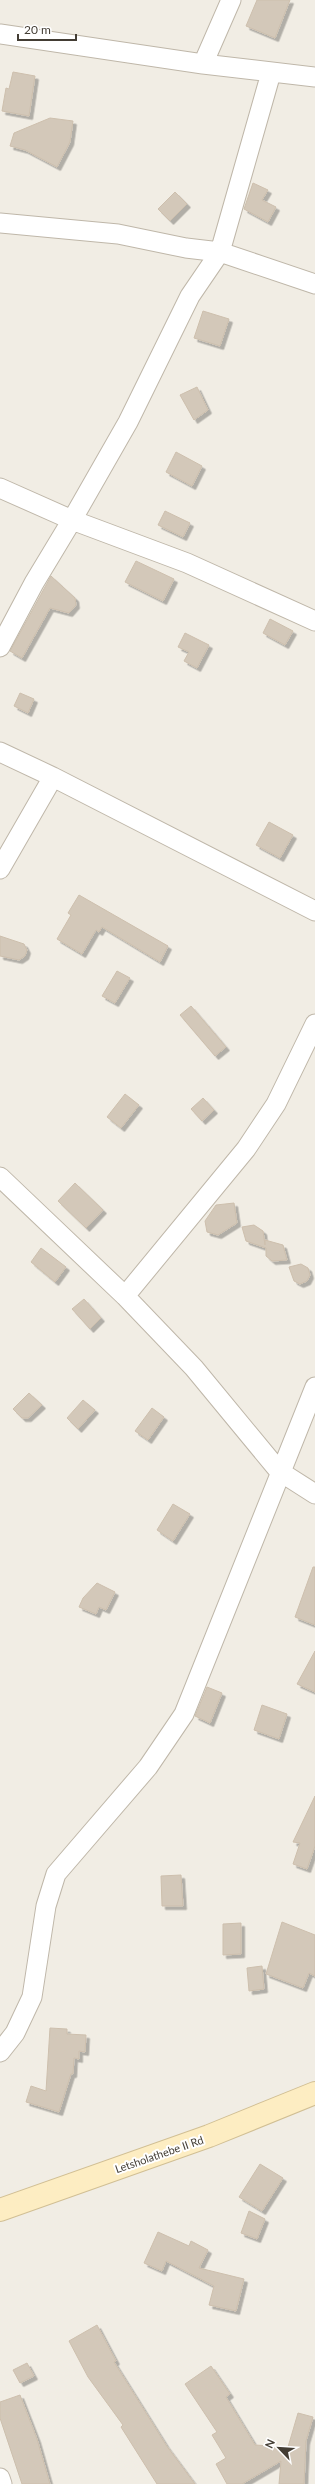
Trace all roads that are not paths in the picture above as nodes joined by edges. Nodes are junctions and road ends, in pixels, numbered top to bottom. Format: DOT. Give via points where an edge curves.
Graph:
graph roads {
  1 [pos="231,0"];
  2 [pos="0,34"];
  3 [pos="202,64"];
  4 [pos="271,73"];
  5 [pos="315,76"];
  6 [pos="0,223"];
  7 [pos="220,252"];
  8 [pos="315,284"];
  9 [pos="0,488"];
  10 [pos="72,520"];
  11 [pos="315,621"];
  12 [pos="0,647"];
  13 [pos="0,752"];
  14 [pos="53,777"];
  15 [pos="0,869"];
  16 [pos="315,911"];
  17 [pos="315,1024"];
  18 [pos="0,1177"];
  19 [pos="125,1296"];
  20 [pos="315,1387"];
  21 [pos="279,1471"];
  22 [pos="315,1494"];
  23 [pos="0,2052"];
  24 [pos="315,2093"];
  25 [pos="0,2210"];
  26 [pos="0,2478"];
  27 [pos="2,2484"];
  1 -- 3 [label="street"];
  2 -- 3 [label="street"];
  3 -- 4 [label="street"];
  4 -- 5 [label="street"];
  4 -- 7 [label="street"];
  6 -- 7 [label="street" via="118,234"];
  7 -- 8 [label="street"];
  7 -- 10 [label="street" via="190,296 128,422"];
  9 -- 10 [label="street"];
  10 -- 11 [label="street" via="187,563"];
  10 -- 12 [label="street"];
  13 -- 14 [label="street"];
  14 -- 15 [label="street"];
  14 -- 16 [label="street"];
  17 -- 19 [label="street" via="276,1104 246,1150"];
  18 -- 19 [label="street"];
  19 -- 21 [label="street" via="194,1368"];
  20 -- 21 [label="street"];
  21 -- 22 [label="street"];
  21 -- 23 [label="street" via="184,1714 148,1767 56,1874 50,1889 32,1997 15,2033"];
  24 -- 25 [label="street, Letsholathebe II Rd" via="210,2136"];
  26 -- 27 [label="street"];
}
